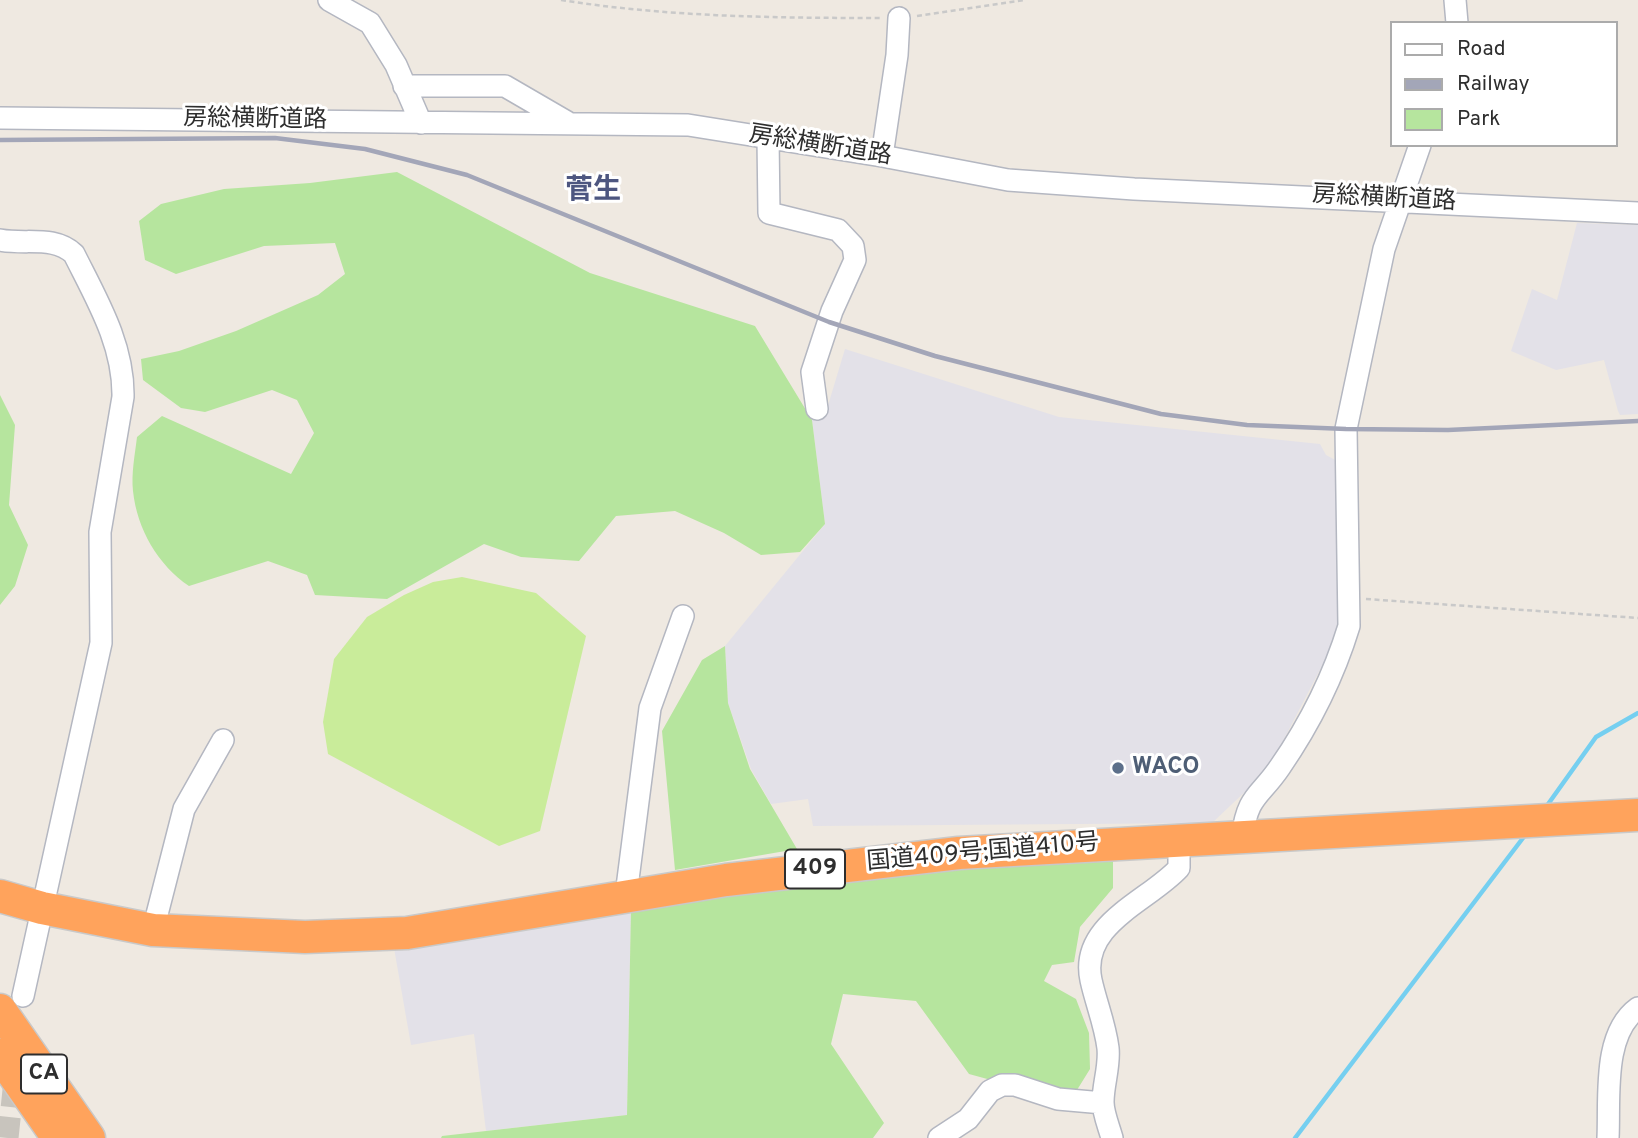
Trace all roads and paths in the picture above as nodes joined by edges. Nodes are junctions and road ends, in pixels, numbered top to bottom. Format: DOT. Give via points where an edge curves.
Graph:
graph roads {
  1 [pos="329,0"];
  2 [pos="561,0"];
  3 [pos="1024,0"];
  4 [pos="1455,0"];
  5 [pos="900,18"];
  6 [pos="1457,21"];
  7 [pos="404,86"];
  8 [pos="0,118"];
  9 [pos="421,122"];
  10 [pos="570,124"];
  11 [pos="768,138"];
  12 [pos="1419,147"];
  13 [pos="882,156"];
  14 [pos="1401,200"];
  15 [pos="1638,213"];
  16 [pos="0,240"];
  17 [pos="817,409"];
  18 [pos="1348,597"];
  19 [pos="683,617"];
  20 [pos="1638,618"];
  21 [pos="223,740"];
  22 [pos="1638,815"];
  23 [pos="1242,837"];
  24 [pos="1179,840"];
  25 [pos="626,895"];
  26 [pos="0,896"];
  27 [pos="42,908"];
  28 [pos="153,930"];
  29 [pos="11,1003"];
  30 [pos="1638,1008"];
  31 [pos="0,1055"];
  32 [pos="1103,1104"];
  33 [pos="58,1138"];
  34 [pos="89,1138"];
  35 [pos="939,1138"];
  36 [pos="1112,1138"];
  37 [pos="1608,1138"];
  1 -- 7 [label="street" via="370,23"];
  2 -- 5 [label="path" via="730,17"];
  3 -- 5 [label="path"];
  4 -- 6 [label="street"];
  5 -- 13 [label="street"];
  7 -- 9 [label="street"];
  7 -- 10 [label="street" via="505,86"];
  8 -- 9 [label="street, 房総横断道路"];
  9 -- 10 [label="street, 房総横断道路"];
  10 -- 11 [label="street, 房総横断道路" via="688,125"];
  11 -- 13 [label="street, 房総横断道路"];
  11 -- 17 [label="street" via="769,213 838,230 853,246 855,260 812,372"];
  12 -- 14 [label="street"];
  13 -- 14 [label="street, 房総横断道路" via="1008,180"];
  14 -- 15 [label="street, 房総横断道路"];
  14 -- 18 [label="street" via="1384,249 1346,429"];
  16 -- 27 [label="street" via="51,242 74,254 112,330 124,375 100,532 101,643"];
  18 -- 20 [label="path"];
  18 -- 23 [label="street" via="1349,626 1340,657 1279,769 1249,806"];
  19 -- 25 [label="street" via="650,708"];
  21 -- 28 [label="street" via="184,809"];
  22 -- 23 [label="highway, 国道409号;国道410号 / 409"];
  23 -- 24 [label="highway, 国道409号;国道410号 / 409"];
  24 -- 25 [label="highway, 国道409号;国道410号 / 409" via="959,853"];
  24 -- 32 [label="street" via="1179,868 1120,914 1094,947 1091,980 1108,1051"];
  25 -- 28 [label="highway, 国道409号;国道410号 / 409" via="407,933 305,937"];
  26 -- 27 [label="highway, 国道409号;国道410号 / 409"];
  27 -- 28 [label="highway, 国道409号;国道410号 / 409"];
  27 -- 29 [label="street"];
  29 -- 34 [label="highway, CA"];
  30 -- 37 [label="street" via="1614,1043"];
  31 -- 33 [label="highway, CA"];
  32 -- 35 [label="street" via="1002,1085 990,1090 968,1119"];
  32 -- 36 [label="street"];
}
